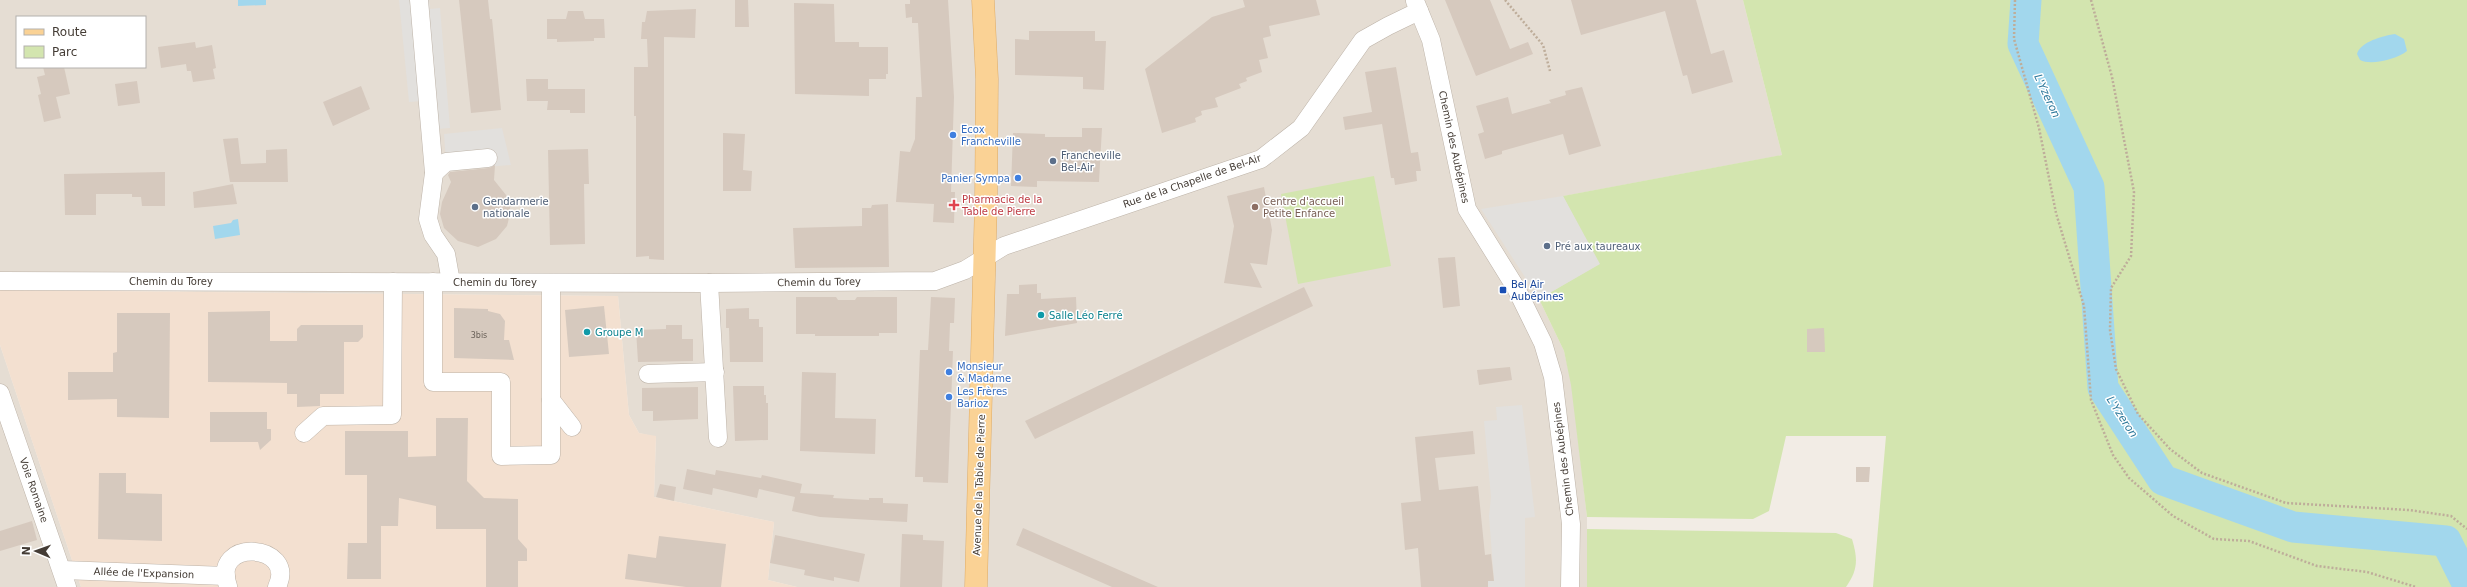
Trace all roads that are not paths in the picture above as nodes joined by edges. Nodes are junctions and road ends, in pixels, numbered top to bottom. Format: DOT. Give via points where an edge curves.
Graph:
graph roads {
  1 [pos="419,0"];
  2 [pos="983,0"];
  3 [pos="1417,6"];
  4 [pos="488,158"];
  5 [pos="434,173"];
  6 [pos="984,259"];
  7 [pos="0,281"];
  8 [pos="393,282"];
  9 [pos="433,282"];
  10 [pos="451,282"];
  11 [pos="551,283"];
  12 [pos="709,283"];
  13 [pos="715,372"];
  14 [pos="648,374"];
  15 [pos="0,393"];
  16 [pos="551,400"];
  17 [pos="572,427"];
  18 [pos="304,433"];
  19 [pos="718,438"];
  20 [pos="62,570"];
  21 [pos="227,582"];
  22 [pos="67,587"];
  23 [pos="277,587"];
  24 [pos="976,587"];
  25 [pos="1570,587"];
  1 -- 5 [label="street"];
  2 -- 6 [label="main road, Avenue de la Table de Pierre" via="987,79"];
  3 -- 6 [label="street, Rue de la Chapelle de Bel-Air" via="1363,40 1301,128 1260,158 1004,246"];
  3 -- 25 [label="street, Chemin des Aubépines" via="1431,40 1467,209 1516,288 1543,343 1553,377 1571,524"];
  4 -- 5 [label="street" via="446,162"];
  5 -- 10 [label="street" via="428,220 433,235 446,254"];
  6 -- 12 [label="street, Chemin du Torey" via="965,270 934,281"];
  6 -- 24 [label="main road, Avenue de la Table de Pierre"];
  7 -- 8 [label="street, Chemin du Torey"];
  8 -- 9 [label="street, Chemin du Torey"];
  8 -- 18 [label="street" via="392,415 323,416"];
  9 -- 10 [label="street, Chemin du Torey"];
  9 -- 16 [label="street" via="433,382 501,382 501,456 551,456"];
  10 -- 11 [label="street, Chemin du Torey"];
  11 -- 12 [label="street, Chemin du Torey"];
  11 -- 16 [label="street"];
  12 -- 13 [label="street"];
  13 -- 14 [label="street"];
  13 -- 19 [label="street"];
  15 -- 20 [label="street, Voie Romaine"];
  16 -- 17 [label="street"];
  20 -- 21 [label="street, Allée de l'Expansion"];
  20 -- 22 [label="street, Voie Romaine"];
  21 -- 23 [label="street, Allée de l'Expansion" via="228,565 234,558 249,550 258,550 266,554 277,566"];
}
